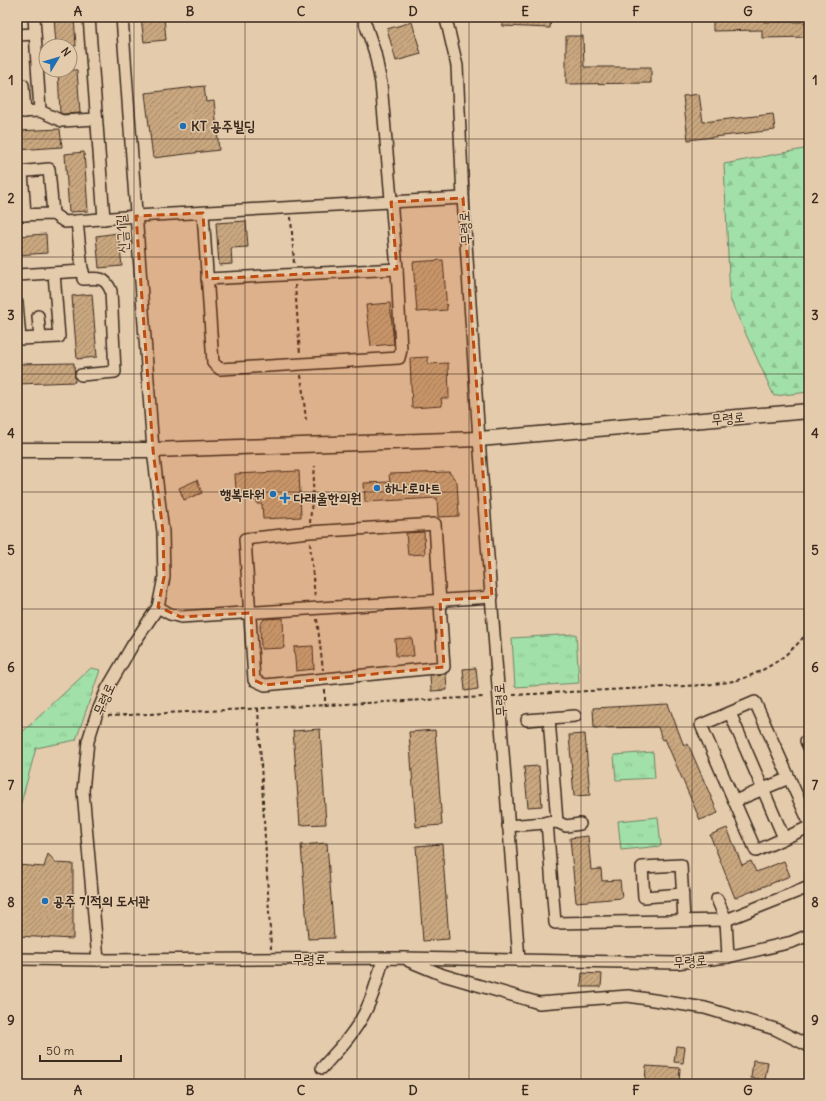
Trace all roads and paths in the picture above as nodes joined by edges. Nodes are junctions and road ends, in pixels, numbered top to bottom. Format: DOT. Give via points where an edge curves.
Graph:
graph roads {
  1 [pos="34,17"];
  2 [pos="89,17"];
  3 [pos="122,17"];
  4 [pos="363,17"];
  5 [pos="445,17"];
  6 [pos="35,34"];
  7 [pos="17,35"];
  8 [pos="23,85"];
  9 [pos="40,111"];
  10 [pos="21,112"];
  11 [pos="96,119"];
  12 [pos="19,172"];
  13 [pos="463,198"];
  14 [pos="391,202"];
  15 [pos="290,208"];
  16 [pos="202,213"];
  17 [pos="53,214"];
  18 [pos="21,215"];
  19 [pos="136,216"];
  20 [pos="104,219"];
  21 [pos="77,221"];
  22 [pos="397,269"];
  23 [pos="83,271"];
  24 [pos="54,273"];
  25 [pos="17,275"];
  26 [pos="295,275"];
  27 [pos="207,279"];
  28 [pos="17,303"];
  29 [pos="38,316"];
  30 [pos="40,338"];
  31 [pos="300,364"];
  32 [pos="81,375"];
  33 [pos="809,411"];
  34 [pos="306,420"];
  35 [pos="479,440"];
  36 [pos="17,450"];
  37 [pos="153,450"];
  38 [pos="315,466"];
  39 [pos="309,532"];
  40 [pos="492,597"];
  41 [pos="440,600"];
  42 [pos="158,607"];
  43 [pos="316,609"];
  44 [pos="251,613"];
  45 [pos="809,630"];
  46 [pos="324,678"];
  47 [pos="513,695"];
  48 [pos="484,697"];
  49 [pos="325,705"];
  50 [pos="258,708"];
  51 [pos="730,713"];
  52 [pos="108,716"];
  53 [pos="575,716"];
  54 [pos="549,718"];
  55 [pos="527,720"];
  56 [pos="809,742"];
  57 [pos="809,747"];
  58 [pos="789,778"];
  59 [pos="763,789"];
  60 [pos="735,801"];
  61 [pos="552,822"];
  62 [pos="809,822"];
  63 [pos="580,824"];
  64 [pos="508,826"];
  65 [pos="809,827"];
  66 [pos="784,838"];
  67 [pos="809,887"];
  68 [pos="683,894"];
  69 [pos="717,899"];
  70 [pos="684,920"];
  71 [pos="726,920"];
  72 [pos="809,935"];
  73 [pos="271,951"];
  74 [pos="403,958"];
  75 [pos="728,958"];
  76 [pos="17,959"];
  77 [pos="383,959"];
  78 [pos="98,960"];
  79 [pos="519,960"];
  80 [pos="809,1046"];
  81 [pos="322,1068"];
  1 -- 6 [label="street"];
  2 -- 11 [label="street"];
  3 -- 19 [label="street, 신금1길"];
  4 -- 14 [label="street" via="375,53 381,83"];
  5 -- 13 [label="street, 무령로" via="457,66"];
  6 -- 7 [label="street"];
  6 -- 9 [label="street"];
  8 -- 10 [label="street"];
  9 -- 10 [label="street"];
  9 -- 11 [label="street" via="62,121"];
  11 -- 20 [label="street"];
  12 -- 17 [label="street" via="49,169"];
  12 -- 18 [label="street"];
  13 -- 14 [label="street"];
  13 -- 35 [label="street, 무령로"];
  14 -- 15 [label="street"];
  14 -- 22 [label="street"];
  15 -- 16 [label="street"];
  15 -- 26 [label="path"];
  16 -- 19 [label="street"];
  16 -- 27 [label="street"];
  17 -- 18 [label="street"];
  17 -- 21 [label="street" via="65,222"];
  19 -- 20 [label="street"];
  19 -- 37 [label="street, 신금1길"];
  20 -- 21 [label="street"];
  21 -- 23 [label="street"];
  22 -- 26 [label="street"];
  22 -- 31 [label="street" via="401,350 399,358"];
  23 -- 24 [label="street"];
  23 -- 32 [label="street" via="84,279 103,279 111,291 115,372"];
  24 -- 25 [label="street"];
  24 -- 30 [label="street" via="59,337"];
  26 -- 27 [label="street"];
  26 -- 31 [label="path"];
  27 -- 31 [label="street" via="213,363 220,369"];
  28 -- 30 [label="street" via="20,340"];
  29 -- 30 [label="street"];
  31 -- 34 [label="path"];
  33 -- 35 [label="main road, 무령로"];
  35 -- 37 [label="main road, 무령로"];
  35 -- 40 [label="street, 무령로"];
  36 -- 37 [label="main road, 무령로"];
  37 -- 42 [label="street, 무령로" via="163,532 164,577"];
  38 -- 39 [label="path"];
  39 -- 41 [label="street" via="435,524"];
  39 -- 43 [label="path"];
  39 -- 44 [label="street" via="245,538"];
  40 -- 41 [label="street"];
  40 -- 64 [label="street, 무령로"];
  41 -- 43 [label="street"];
  41 -- 46 [label="street" via="444,667"];
  42 -- 44 [label="street" via="181,617"];
  42 -- 78 [label="street, 무령로" via="107,689 88,741 83,790"];
  43 -- 44 [label="street"];
  43 -- 46 [label="path"];
  44 -- 46 [label="street" via="254,680 265,685"];
  45 -- 47 [label="path" via="801,642 783,657 762,671 734,681 703,685"];
  46 -- 49 [label="path"];
  48 -- 49 [label="path"];
  49 -- 50 [label="path"];
  50 -- 52 [label="path"];
  50 -- 73 [label="path"];
  51 -- 58 [label="street" via="756,702"];
  51 -- 59 [label="street"];
  51 -- 60 [label="street" via="701,725"];
  53 -- 54 [label="street"];
  54 -- 55 [label="street"];
  54 -- 61 [label="street"];
  56 -- 57 [label="street" via="806,741"];
  58 -- 59 [label="street"];
  58 -- 62 [label="street"];
  59 -- 60 [label="street"];
  59 -- 66 [label="street"];
  60 -- 66 [label="street" via="756,850"];
  61 -- 63 [label="street" via="566,826"];
  61 -- 64 [label="street"];
  61 -- 70 [label="street" via="555,923"];
  64 -- 79 [label="street, 무령로"];
  65 -- 66 [label="street"];
  67 -- 71 [label="street"];
  68 -- 70 [label="street"];
  69 -- 71 [label="street"];
  70 -- 71 [label="street"];
  71 -- 75 [label="street"];
  72 -- 75 [label="street, 무령로" via="792,942"];
  74 -- 77 [label="street, 무령로"];
  74 -- 79 [label="street, 무령로"];
  74 -- 80 [label="street" via="443,975 539,1003 628,996 705,1008 775,1029"];
  75 -- 79 [label="street, 무령로" via="676,963"];
  76 -- 78 [label="street, 무령로"];
  77 -- 78 [label="street, 무령로"];
  77 -- 81 [label="street" via="363,1015 346,1042"];
}
